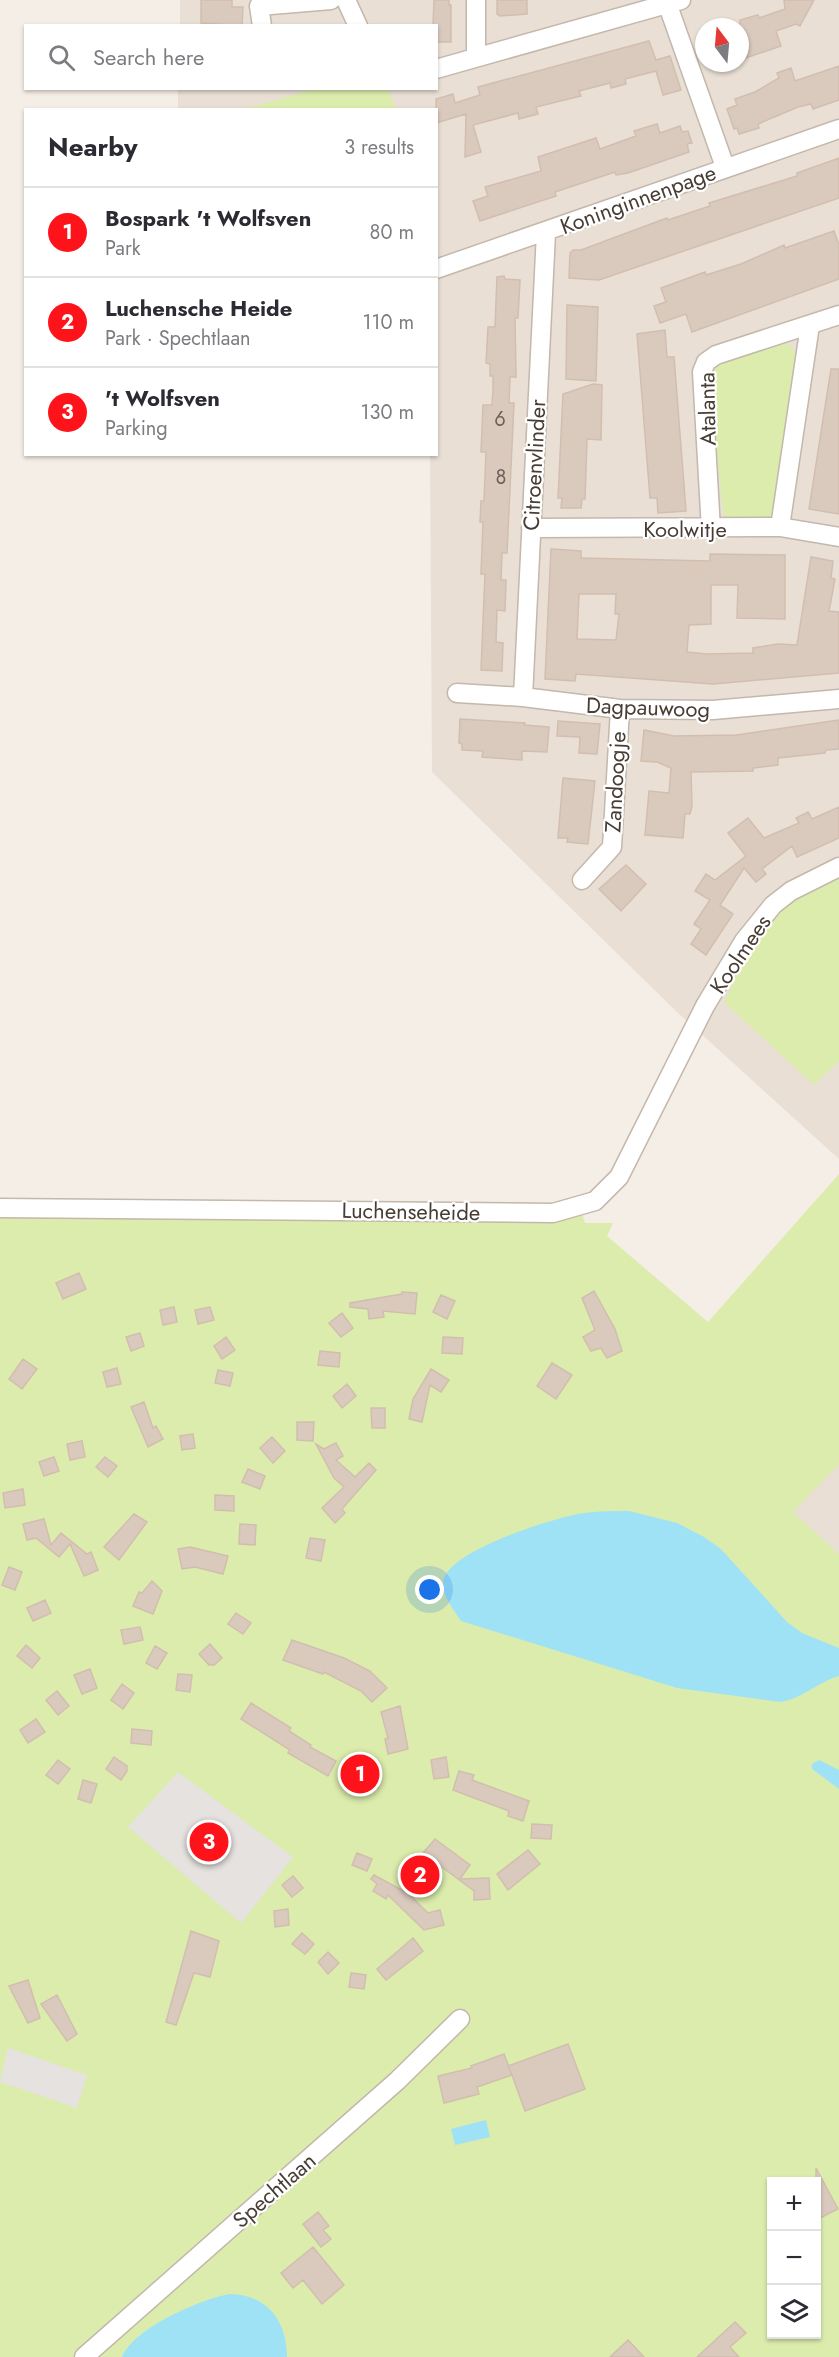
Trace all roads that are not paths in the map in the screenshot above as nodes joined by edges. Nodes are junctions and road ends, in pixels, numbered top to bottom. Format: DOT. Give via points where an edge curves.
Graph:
graph roads {
  1 [pos="331,0"];
  2 [pos="346,0"];
  3 [pos="476,0"];
  4 [pos="672,1"];
  5 [pos="262,24"];
  6 [pos="357,24"];
  7 [pos="476,56"];
  8 [pos="438,68"];
  9 [pos="839,129"];
  10 [pos="725,167"];
  11 [pos="546,233"];
  12 [pos="438,268"];
  13 [pos="839,315"];
  14 [pos="810,325"];
  15 [pos="780,527"];
  16 [pos="531,528"];
  17 [pos="711,530"];
  18 [pos="839,537"];
  19 [pos="458,693"];
  20 [pos="523,697"];
  21 [pos="839,699"];
  22 [pos="620,709"];
  23 [pos="839,867"];
  24 [pos="582,879"];
  25 [pos="705,1006"];
  26 [pos="0,1208"];
  27 [pos="460,2019"];
  28 [pos="84,2357"];
  1 -- 5 [label="street" via="259,6"];
  2 -- 6 [label="street"];
  3 -- 7 [label="street"];
  4 -- 7 [label="street"];
  4 -- 10 [label="street"];
  7 -- 8 [label="street"];
  9 -- 10 [label="street, Koninginnenpage"];
  10 -- 11 [label="street, Koninginnenpage"];
  11 -- 12 [label="street, Koninginnenpage"];
  11 -- 16 [label="street, Citroenvlinder"];
  13 -- 14 [label="street, Atalanta"];
  14 -- 15 [label="street"];
  14 -- 17 [label="street, Atalanta" via="716,355 706,362 702,372"];
  15 -- 17 [label="street, Koolwitje"];
  15 -- 18 [label="street, Koolwitje"];
  16 -- 17 [label="street, Koolwitje"];
  16 -- 20 [label="street, Citroenvlinder"];
  19 -- 20 [label="street, Dagpauwoog"];
  20 -- 22 [label="street, Dagpauwoog"];
  21 -- 22 [label="street, Dagpauwoog" via="713,710"];
  22 -- 24 [label="street, Zandoogje" via="612,847"];
  23 -- 25 [label="street, Koolmees" via="791,891 773,905 744,941"];
  25 -- 26 [label="street, Luchenseheide" via="619,1177 596,1201 572,1210 553,1213"];
  27 -- 28 [label="street, Spechtlaan" via="397,2081"];
}
